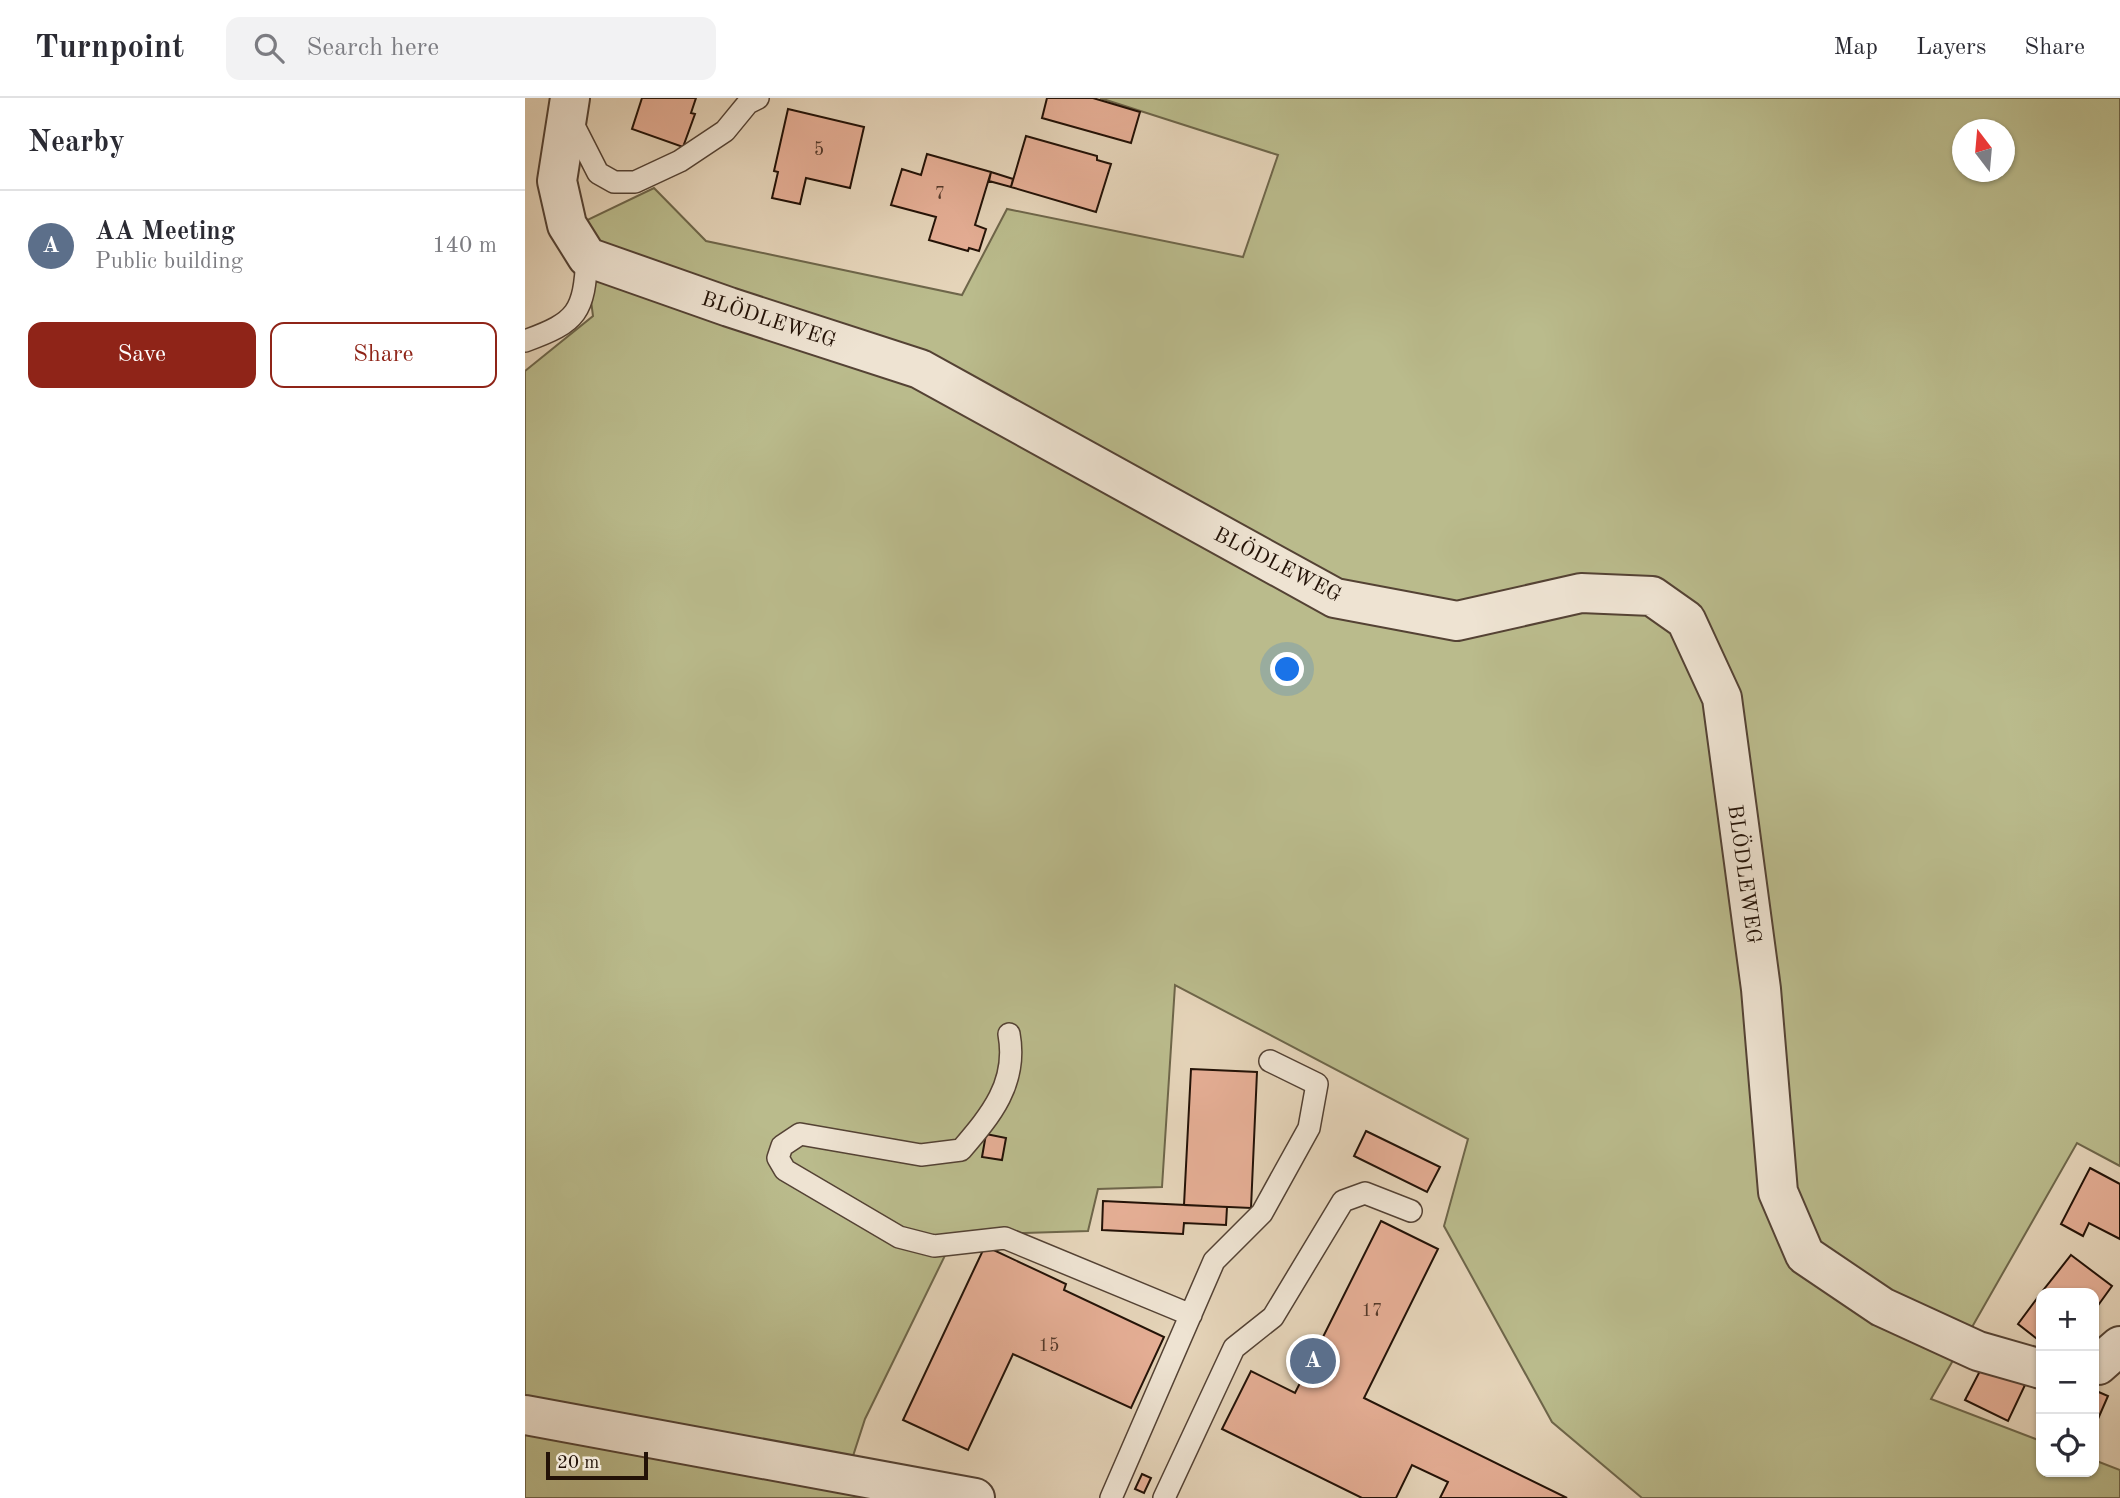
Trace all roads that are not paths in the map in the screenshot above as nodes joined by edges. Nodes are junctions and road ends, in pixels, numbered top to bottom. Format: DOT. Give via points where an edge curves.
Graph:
graph roads {
  1 [pos="758,98"];
  2 [pos="568,106"];
  3 [pos="587,257"];
  4 [pos="525,341"];
  5 [pos="1009,1034"];
  6 [pos="1270,1061"];
  7 [pos="1411,1211"];
  8 [pos="1191,1315"];
  9 [pos="2120,1346"];
  10 [pos="2099,1364"];
  11 [pos="2036,1367"];
  12 [pos="525,1416"];
  13 [pos="975,1498"];
  14 [pos="1111,1498"];
  15 [pos="1164,1498"];
  1 -- 2 [label="lane" via="748,103 725,131 680,161 635,182 614,182 598,173"];
  2 -- 3 [label="street" via="557,181 567,225"];
  3 -- 4 [label="lane" via="585,292 577,312 551,331"];
  3 -- 11 [label="street, BLÖDLEWEG" via="920,369 1335,598 1457,621 1581,593 1652,596 1686,620 1722,698 1761,989 1778,1192 1805,1255 1882,1307 1978,1351"];
  5 -- 8 [label="lane" via="1005,1087 993,1113 961,1150 921,1155 800,1134 782,1146 778,1157 785,1170 899,1237 934,1246 1005,1238"];
  6 -- 8 [label="lane" via="1317,1084 1309,1128 1262,1213 1214,1261"];
  7 -- 15 [label="lane" via="1365,1193 1343,1201 1273,1317 1234,1348"];
  8 -- 14 [label="lane"];
  9 -- 10 [label="street"];
  12 -- 13 [label="street"];
}
